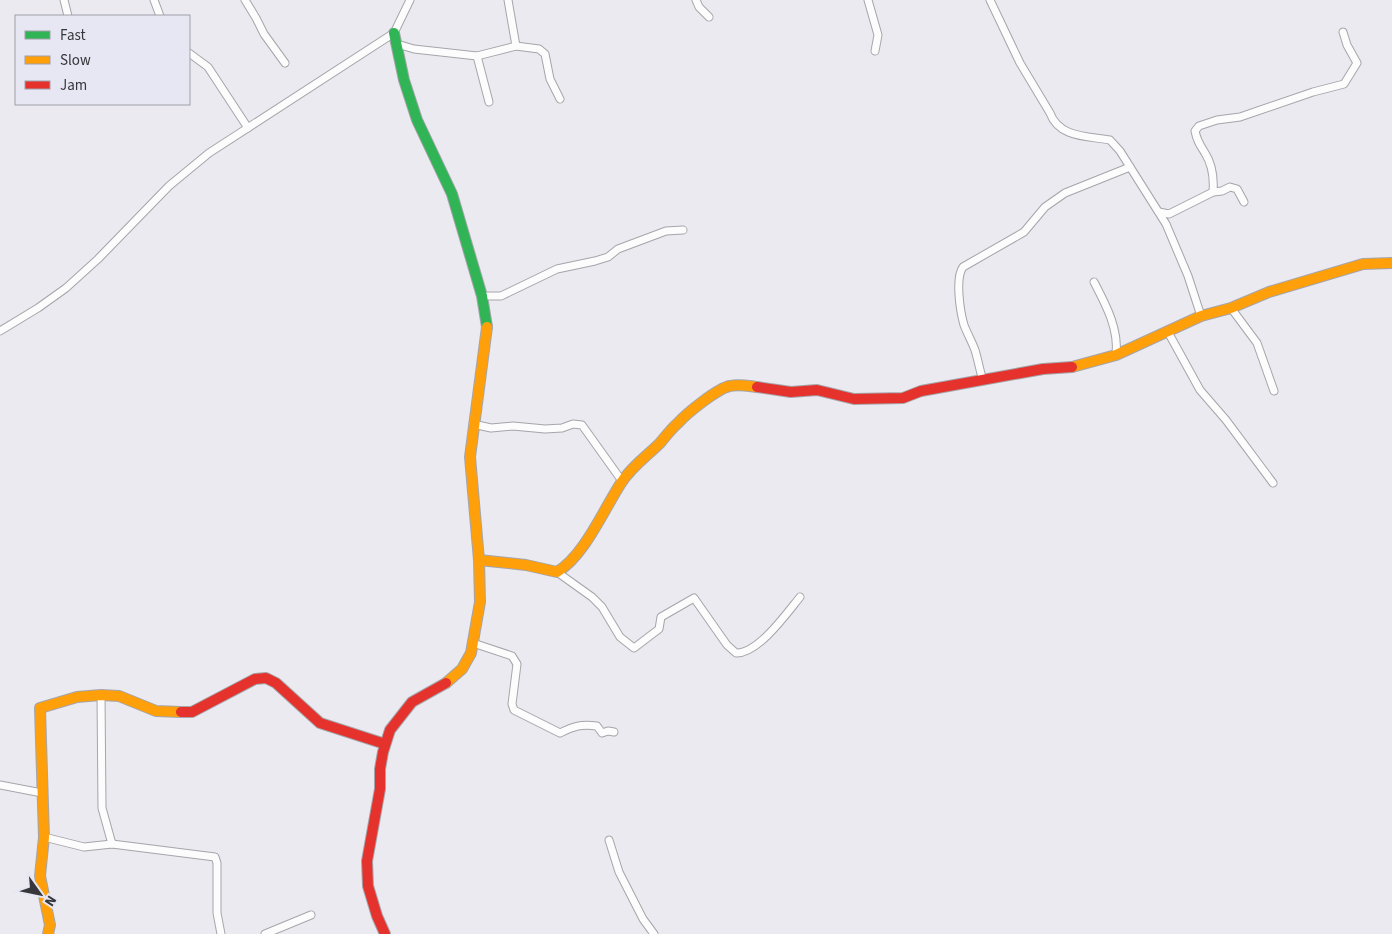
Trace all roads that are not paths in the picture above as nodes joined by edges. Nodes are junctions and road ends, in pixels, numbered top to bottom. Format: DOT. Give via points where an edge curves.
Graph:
graph roads {
  1 [pos="64,0"];
  2 [pos="154,0"];
  3 [pos="245,0"];
  4 [pos="410,0"];
  5 [pos="508,0"];
  6 [pos="696,0"];
  7 [pos="868,0"];
  8 [pos="990,0"];
  9 [pos="68,15"];
  10 [pos="160,15"];
  11 [pos="709,17"];
  12 [pos="1342,32"];
  13 [pos="394,33"];
  14 [pos="397,44"];
  15 [pos="516,46"];
  16 [pos="875,51"];
  17 [pos="190,53"];
  18 [pos="477,56"];
  19 [pos="285,62"];
  20 [pos="560,99"];
  21 [pos="489,102"];
  22 [pos="248,128"];
  23 [pos="1130,167"];
  24 [pos="1212,192"];
  25 [pos="1244,202"];
  26 [pos="1159,212"];
  27 [pos="1169,214"];
  28 [pos="1166,224"];
  29 [pos="683,230"];
  30 [pos="1392,263"];
  31 [pos="1094,282"];
  32 [pos="482,296"];
  33 [pos="1231,308"];
  34 [pos="1201,316"];
  35 [pos="0,331"];
  36 [pos="1168,332"];
  37 [pos="1116,355"];
  38 [pos="983,381"];
  39 [pos="1274,391"];
  40 [pos="473,424"];
  41 [pos="622,481"];
  42 [pos="1273,483"];
  43 [pos="479,560"];
  44 [pos="557,572"];
  45 [pos="800,597"];
  46 [pos="473,644"];
  47 [pos="101,695"];
  48 [pos="614,732"];
  49 [pos="385,744"];
  50 [pos="0,785"];
  51 [pos="42,792"];
  52 [pos="44,837"];
  53 [pos="609,840"];
  54 [pos="112,844"];
  55 [pos="310,915"];
  56 [pos="48,934"];
  57 [pos="220,934"];
  58 [pos="265,934"];
  59 [pos="385,934"];
  60 [pos="654,934"];
  1 -- 9 [label="street"];
  2 -- 10 [label="street"];
  3 -- 19 [label="street"];
  4 -- 13 [label="street"];
  5 -- 15 [label="street"];
  6 -- 11 [label="street"];
  7 -- 16 [label="street" via="878,35"];
  8 -- 23 [label="street" via="1020,64 1053,122 1063,130 1084,137 1110,140"];
  12 -- 24 [label="street" via="1357,63 1344,84 1240,117 1199,126 1195,131 1196,140 1206,153 1211,168"];
  13 -- 14 [label="street"];
  13 -- 22 [label="street"];
  14 -- 18 [label="street"];
  14 -- 32 [label="street" via="406,88 417,120 452,194"];
  15 -- 18 [label="street"];
  15 -- 20 [label="street" via="539,49 545,54 550,79"];
  17 -- 22 [label="street" via="208,67"];
  18 -- 21 [label="street"];
  22 -- 35 [label="street" via="209,153 169,186 66,288"];
  23 -- 26 [label="street"];
  23 -- 38 [label="street" via="1064,193 1045,207 1024,232 959,272 964,326"];
  24 -- 25 [label="street" via="1230,187 1237,189"];
  24 -- 27 [label="street"];
  26 -- 27 [label="street"];
  26 -- 28 [label="street"];
  27 -- 28 [label="street"];
  28 -- 34 [label="street"];
  29 -- 32 [label="street" via="666,231 595,261 557,269 501,296"];
  30 -- 33 [label="street" via="1342,269"];
  31 -- 37 [label="street" via="1116,333"];
  32 -- 40 [label="street" via="487,325"];
  33 -- 34 [label="street"];
  33 -- 39 [label="street" via="1258,343"];
  34 -- 36 [label="street"];
  36 -- 37 [label="street"];
  36 -- 42 [label="street" via="1200,390"];
  37 -- 38 [label="street" via="1066,368 1043,369"];
  38 -- 41 [label="street" via="921,391 903,398 880,399 854,399 817,390 791,392 729,386 678,422"];
  40 -- 41 [label="street" via="491,428 545,429 582,425"];
  40 -- 43 [label="street" via="470,457"];
  41 -- 44 [label="street" via="579,552"];
  43 -- 44 [label="street"];
  43 -- 46 [label="street" via="480,602"];
  44 -- 45 [label="street" via="592,597 620,637 634,648 659,629 661,617 694,598 728,645 736,653 741,653 774,628"];
  46 -- 48 [label="street" via="515,659 514,710 560,733 576,726 597,726 602,733"];
  46 -- 49 [label="street" via="462,669 448,682 412,702 390,730"];
  47 -- 49 [label="street" via="119,696 156,711 192,712 255,679 266,678 276,683 320,723"];
  47 -- 51 [label="street" via="77,697 40,708"];
  47 -- 54 [label="street" via="102,808"];
  49 -- 59 [label="street" via="367,861 368,886"];
  50 -- 51 [label="street"];
  51 -- 52 [label="street"];
  52 -- 54 [label="street" via="84,847"];
  52 -- 56 [label="street" via="40,876 50,925"];
  53 -- 60 [label="street" via="618,872"];
  54 -- 57 [label="street" via="214,857 217,863"];
  55 -- 58 [label="street"];
}
